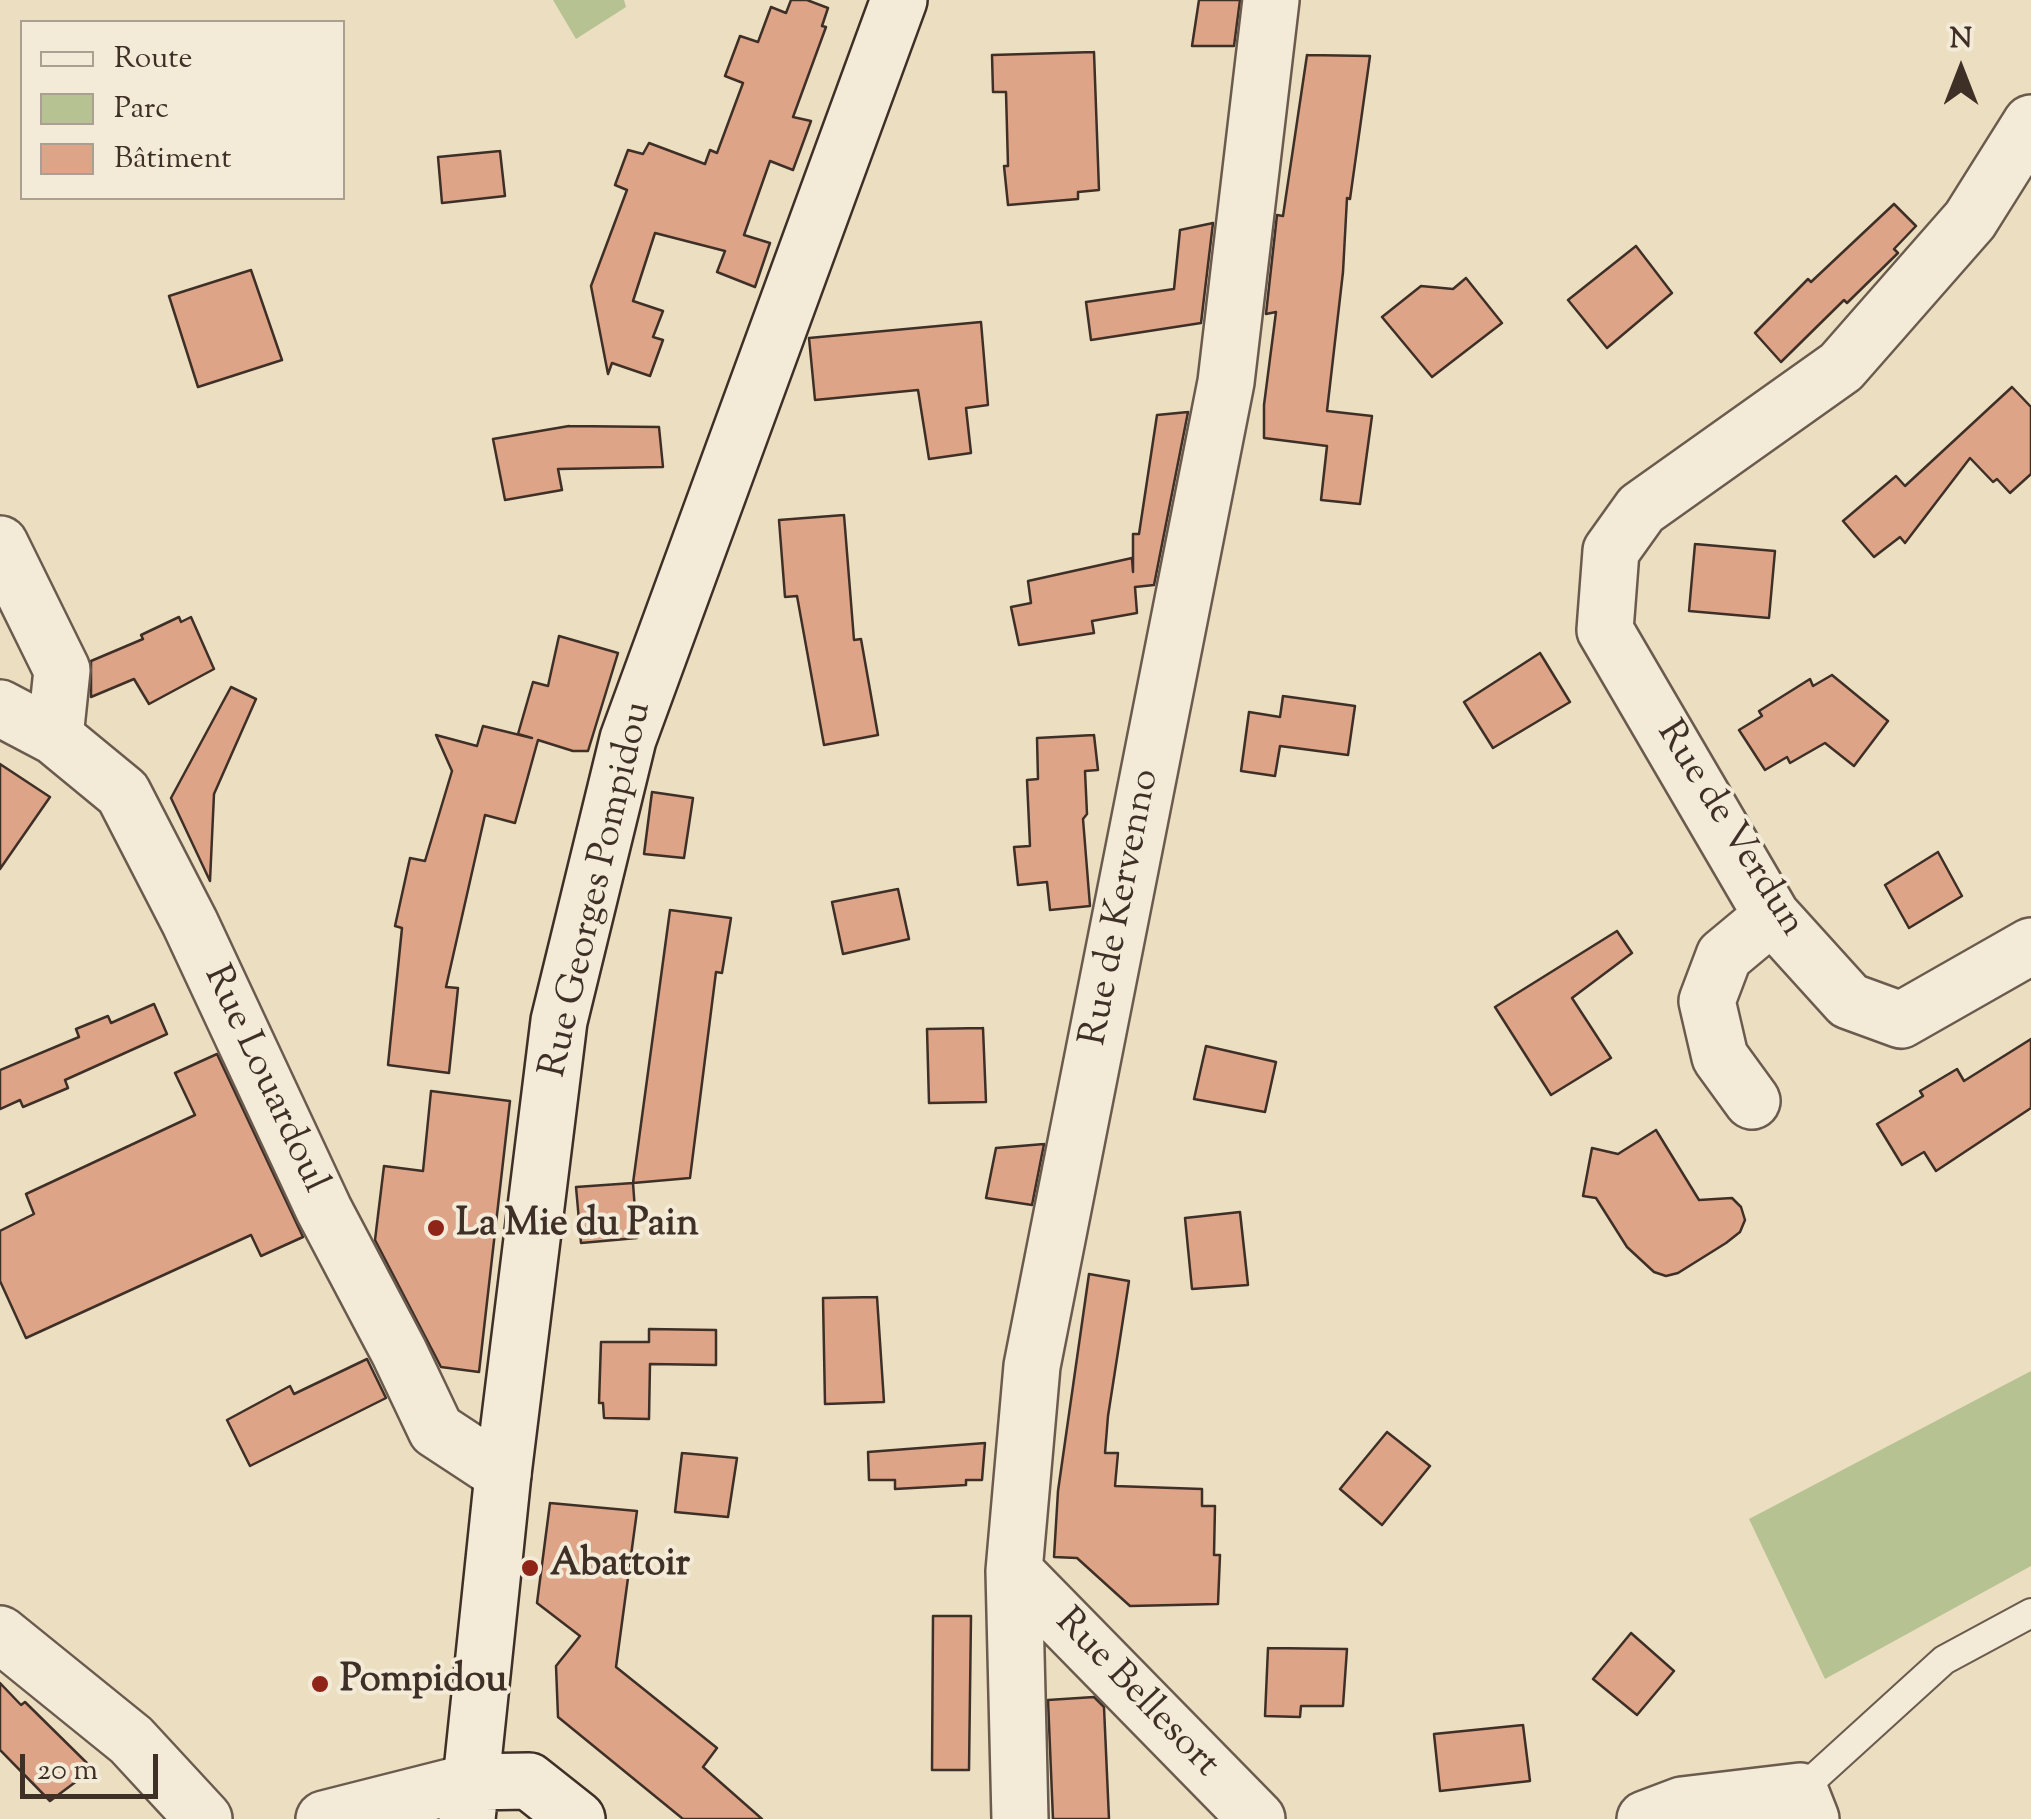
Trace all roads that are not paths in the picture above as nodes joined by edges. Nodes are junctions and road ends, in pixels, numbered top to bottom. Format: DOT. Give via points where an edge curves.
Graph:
graph roads {
  1 [pos="899,0"];
  2 [pos="1272,0"];
  3 [pos="2031,123"];
  4 [pos="0,544"];
  5 [pos="0,708"];
  6 [pos="55,737"];
  7 [pos="1772,916"];
  8 [pos="2031,946"];
  9 [pos="1752,1101"];
  10 [pos="503,1474"];
  11 [pos="1014,1572"];
  12 [pos="2031,1614"];
  13 [pos="0,1634"];
  14 [pos="469,1801"];
  15 [pos="1805,1805"];
  16 [pos="204,1819"];
  17 [pos="324,1819"];
  18 [pos="577,1819"];
  19 [pos="1020,1819"];
  20 [pos="1257,1819"];
  21 [pos="1645,1819"];
  1 -- 10 [label="street, Rue Georges Pompidou" via="628,739 559,1021"];
  2 -- 11 [label="street, Rue de Kervenno" via="1226,382 1032,1366"];
  3 -- 7 [label="street, Rue de Verdun" via="1970,220 1841,367 1641,509 1611,552 1606,630"];
  4 -- 6 [label="street" via="62,670"];
  5 -- 6 [label="street, Rue Louardoul"];
  6 -- 10 [label="street, Rue Louardoul" via="123,793 436,1430"];
  7 -- 8 [label="street, Rue de Verdun" via="1849,1000 1901,1020"];
  7 -- 9 [label="street" via="1724,956 1708,1000 1720,1057"];
  10 -- 14 [label="street, Rue Georges Pompidou"];
  11 -- 19 [label="street, Rue de Kervenno"];
  11 -- 20 [label="street, Rue Bellesort"];
  12 -- 15 [label="lane" via="1944,1660"];
  13 -- 16 [label="street" via="131,1740"];
  14 -- 17 [label="street"];
  14 -- 18 [label="street" via="529,1781"];
  15 -- 21 [label="street" via="1682,1805"];
}
